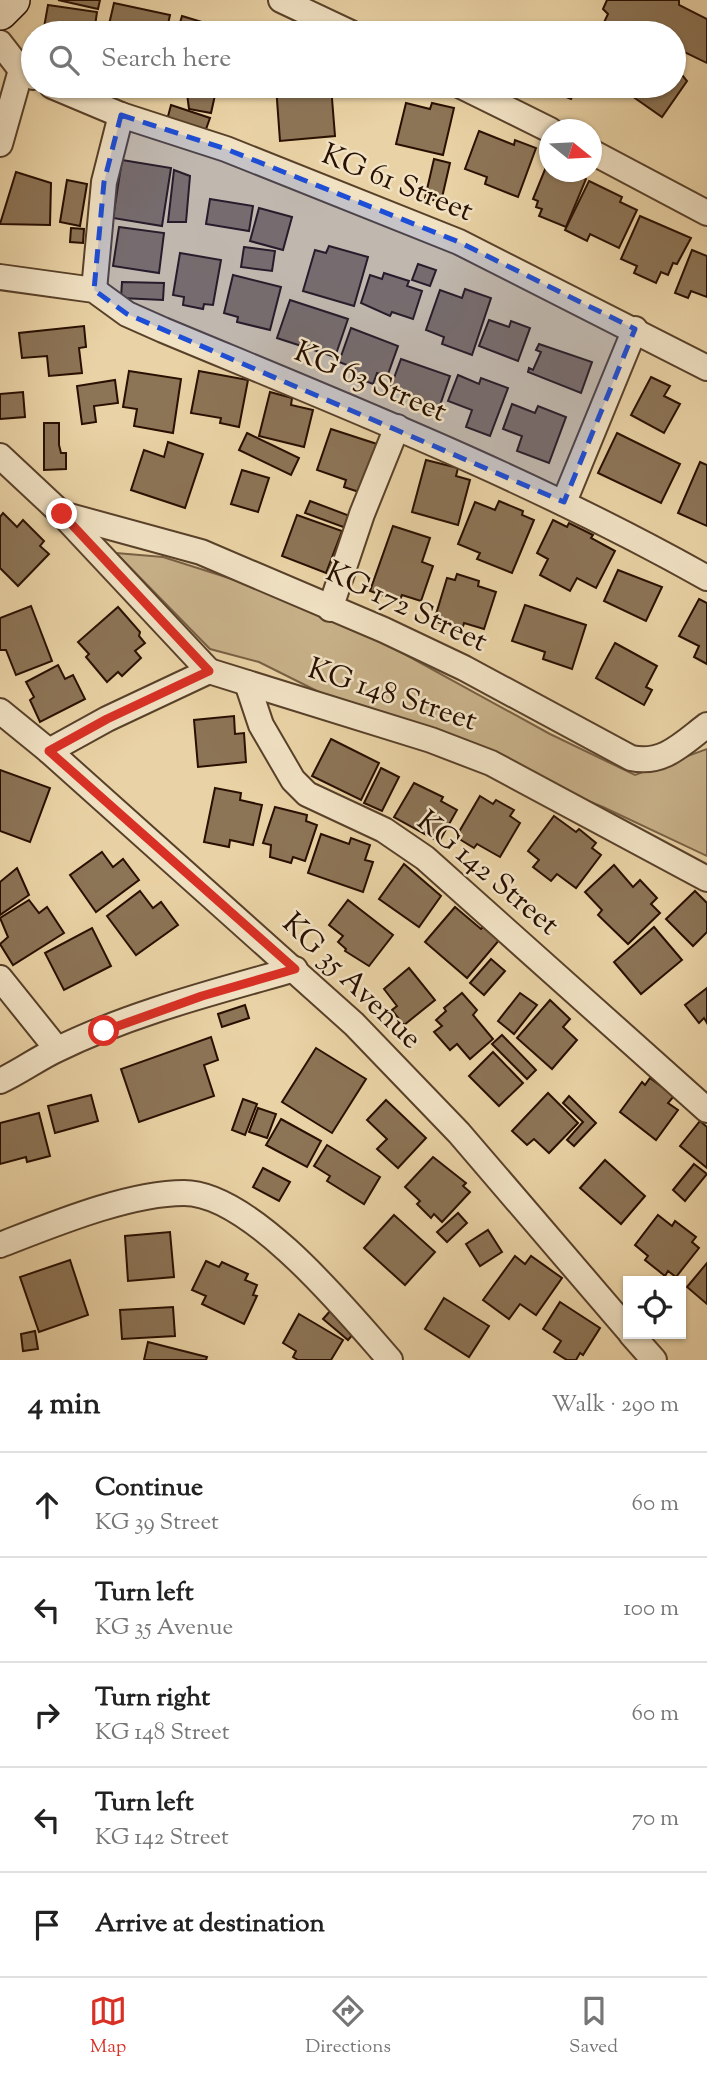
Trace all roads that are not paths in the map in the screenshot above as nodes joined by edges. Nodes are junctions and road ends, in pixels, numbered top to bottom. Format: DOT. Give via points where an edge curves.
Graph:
graph roads {
  1 [pos="12,0"];
  2 [pos="281,0"];
  3 [pos="0,12"];
  4 [pos="326,21"];
  5 [pos="0,44"];
  6 [pos="21,67"];
  7 [pos="21,90"];
  8 [pos="81,98"];
  9 [pos="485,98"];
  10 [pos="121,115"];
  11 [pos="539,125"];
  12 [pos="0,144"];
  13 [pos="602,157"];
  14 [pos="707,213"];
  15 [pos="0,277"];
  16 [pos="94,290"];
  17 [pos="635,329"];
  18 [pos="707,368"];
  19 [pos="397,427"];
  20 [pos="0,456"];
  21 [pos="564,502"];
  22 [pos="62,514"];
  23 [pos="707,578"];
  24 [pos="330,609"];
  25 [pos="209,671"];
  26 [pos="247,682"];
  27 [pos="0,712"];
  28 [pos="707,725"];
  29 [pos="49,751"];
  30 [pos="707,880"];
  31 [pos="295,969"];
  32 [pos="0,978"];
  33 [pos="57,1049"];
  34 [pos="0,1081"];
  35 [pos="707,1110"];
  36 [pos="0,1245"];
  37 [pos="623,1324"];
  38 [pos="636,1339"];
  39 [pos="390,1360"];
  40 [pos="654,1360"];
  1 -- 3 [label="street"];
  2 -- 4 [label="street"];
  5 -- 6 [label="street"];
  7 -- 12 [label="street"];
  8 -- 10 [label="street, KG 61 Street"];
  9 -- 11 [label="street"];
  10 -- 16 [label="street" via="104,182"];
  10 -- 17 [label="street, KG 61 Street" via="226,149 459,242"];
  13 -- 14 [label="street"];
  15 -- 16 [label="street, KG 63 Street"];
  16 -- 19 [label="street, KG 63 Street" via="127,314"];
  17 -- 18 [label="street, KG 61 Street"];
  17 -- 21 [label="street"];
  19 -- 21 [label="street, KG 63 Street"];
  19 -- 24 [label="street"];
  20 -- 22 [label="street"];
  21 -- 23 [label="street, KG 63 Street"];
  22 -- 24 [label="street, KG 172 Street" via="201,552"];
  22 -- 25 [label="street"];
  24 -- 28 [label="street, KG 172 Street" via="464,667 631,758 644,761 667,755"];
  25 -- 26 [label="street, KG 148 Street"];
  25 -- 29 [label="street"];
  26 -- 30 [label="street, KG 148 Street" via="491,762"];
  26 -- 35 [label="street, KG 142 Street" via="261,725 293,780 307,794 384,830 425,858"];
  27 -- 29 [label="street, KG 35 Avenue"];
  29 -- 31 [label="street, KG 35 Avenue"];
  31 -- 33 [label="street" via="202,996"];
  31 -- 37 [label="street, KG 35 Avenue" via="458,1133"];
  32 -- 33 [label="street"];
  33 -- 34 [label="street"];
  36 -- 39 [label="street" via="152,1195 187,1193 251,1219 327,1287"];
  38 -- 40 [label="street, KG 35 Avenue"];
}
